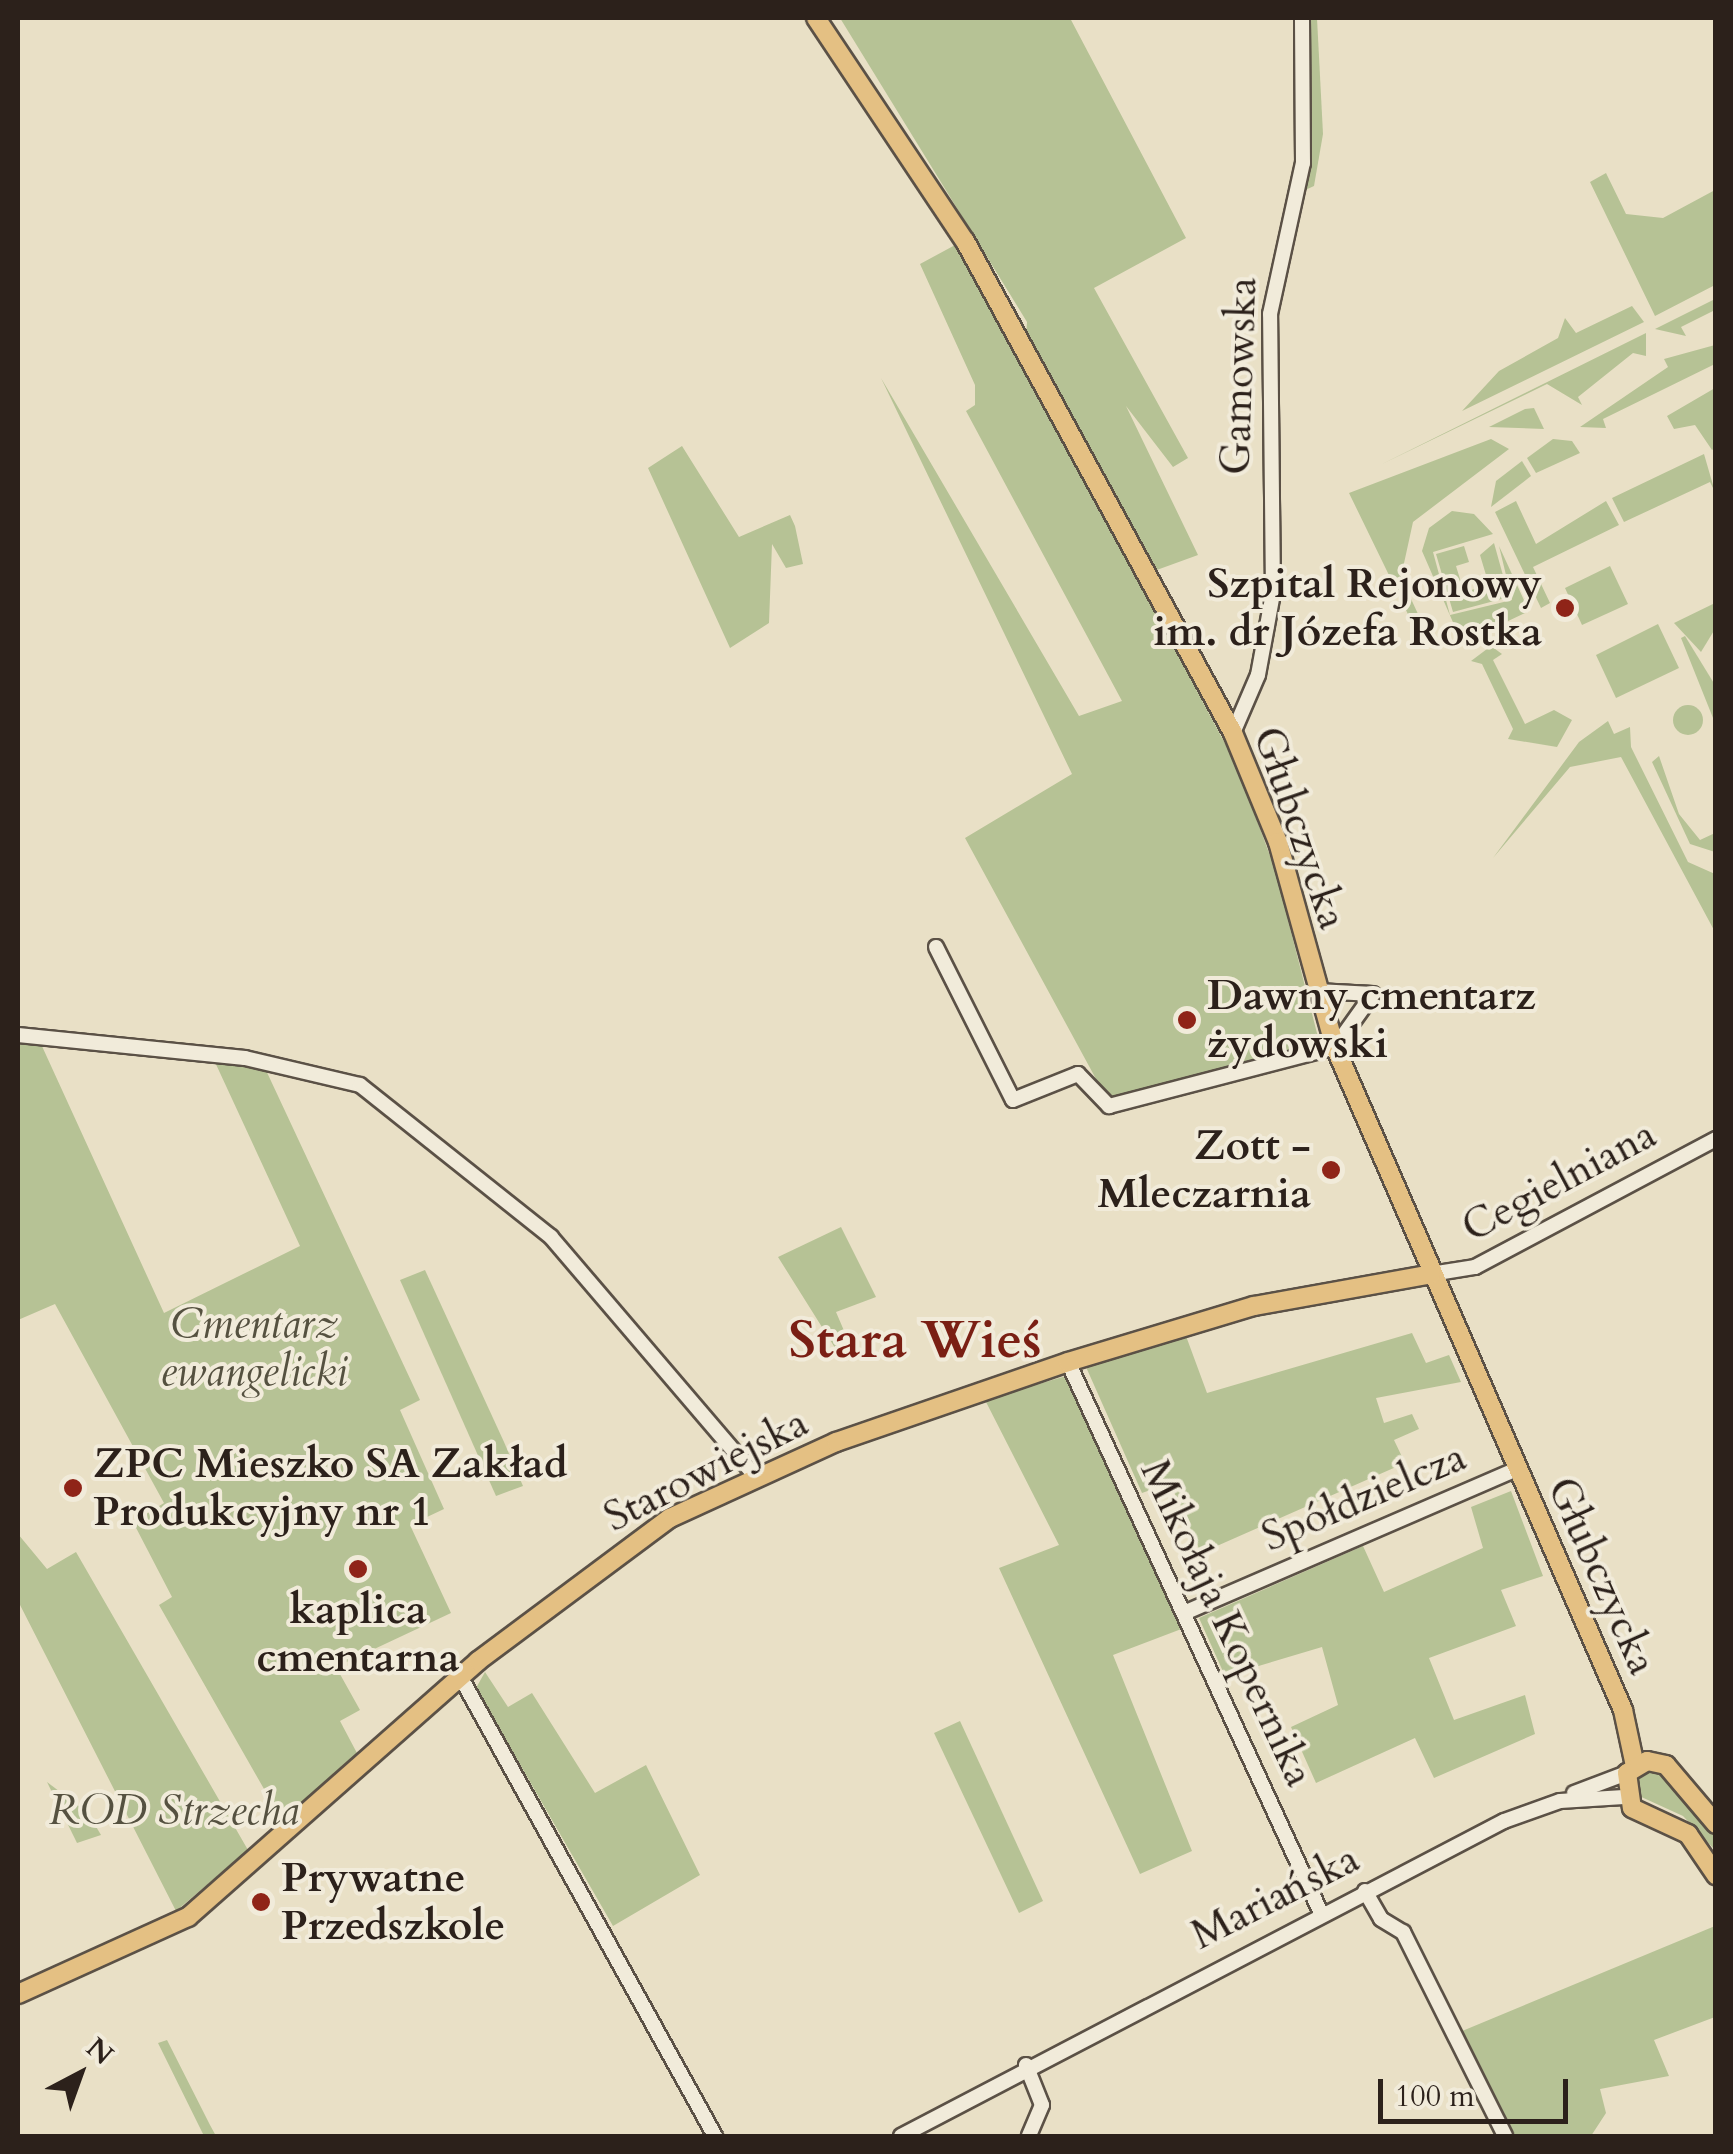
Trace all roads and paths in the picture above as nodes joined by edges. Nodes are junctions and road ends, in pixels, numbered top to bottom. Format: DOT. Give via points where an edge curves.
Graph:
graph roads {
  1 [pos="816,18"];
  2 [pos="1302,18"];
  3 [pos="1233,733"];
  4 [pos="936,947"];
  5 [pos="1317,991"];
  6 [pos="18,1034"];
  7 [pos="1334,1047"];
  8 [pos="1716,1139"];
  9 [pos="1431,1274"];
  10 [pos="1068,1362"];
  11 [pos="1517,1469"];
  12 [pos="752,1472"];
  13 [pos="1184,1612"];
  14 [pos="460,1676"];
  15 [pos="1623,1710"];
  16 [pos="1658,1761"];
  17 [pos="1631,1770"];
  18 [pos="1624,1797"];
  19 [pos="1560,1801"];
  20 [pos="1716,1824"];
  21 [pos="1716,1875"];
  22 [pos="1364,1891"];
  23 [pos="1322,1914"];
  24 [pos="18,1994"];
  25 [pos="1026,2065"];
  26 [pos="715,2136"];
  27 [pos="901,2136"];
  28 [pos="1029,2136"];
  29 [pos="1505,2136"];
  1 -- 3 [label="main road, Głubczycka" via="965,240"];
  2 -- 3 [label="street, Gamowska" via="1303,163 1270,314 1273,593 1258,675"];
  3 -- 5 [label="main road, Głubczycka" via="1278,842"];
  4 -- 7 [label="street" via="1013,1100 1078,1074 1109,1106"];
  5 -- 7 [label="main road, Głubczycka"];
  5 -- 7 [label="street" via="1373,994"];
  6 -- 12 [label="street" via="245,1058 360,1084 550,1237"];
  7 -- 9 [label="main road, Głubczycka"];
  8 -- 9 [label="street, Cegielniana" via="1475,1267"];
  9 -- 10 [label="main road, Starowiejska" via="1254,1306"];
  9 -- 11 [label="main road, Głubczycka"];
  10 -- 13 [label="street, Mikołaja Kopernika"];
  10 -- 14 [label="main road, Starowiejska" via="836,1442 670,1518"];
  11 -- 13 [label="street, Spółdzielcza"];
  11 -- 15 [label="main road, Głubczycka"];
  13 -- 23 [label="street, Mikołaja Kopernika"];
  14 -- 24 [label="main road, Starowiejska" via="183,1920"];
  14 -- 26 [label="street"];
  15 -- 16 [label="main road, Głubczycka"];
  15 -- 17 [label="main road, Głubczycka"];
  16 -- 17 [label="main road"];
  16 -- 20 [label="main road, Głubczycka"];
  17 -- 18 [label="main road, Głubczycka"];
  17 -- 19 [label="street, Mariańska"];
  18 -- 19 [label="street, Mariańska"];
  18 -- 21 [label="main road" via="1688,1834"];
  19 -- 22 [label="street, Mariańska"];
  22 -- 23 [label="street, Mariańska"];
  22 -- 29 [label="street" via="1381,1919 1402,1932"];
  23 -- 25 [label="street, Mariańska"];
  25 -- 27 [label="street, Mariańska"];
  25 -- 28 [label="street" via="1042,2105"];
}
